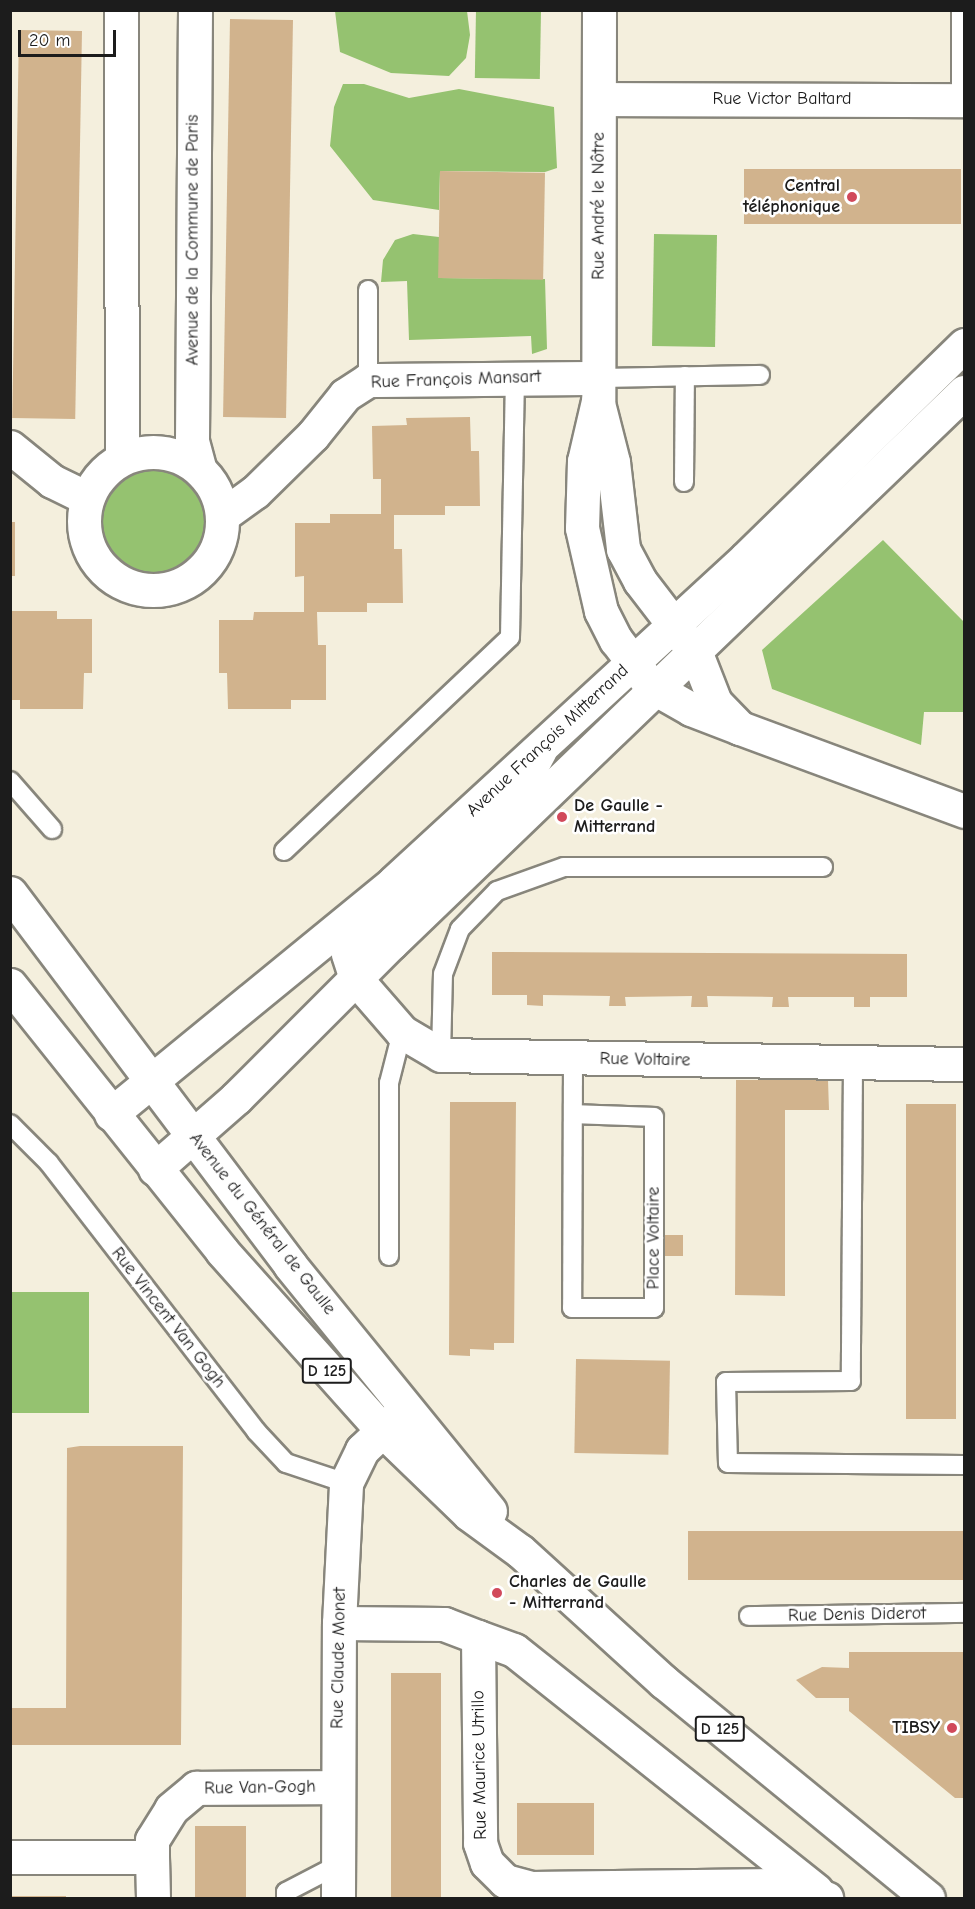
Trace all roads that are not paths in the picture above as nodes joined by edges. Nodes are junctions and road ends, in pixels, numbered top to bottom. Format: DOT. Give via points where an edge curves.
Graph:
graph roads {
  1 [pos="122,10"];
  2 [pos="195,10"];
  3 [pos="599,10"];
  4 [pos="961,10"];
  5 [pos="599,99"];
  6 [pos="963,100"];
  7 [pos="368,290"];
  8 [pos="964,345"];
  9 [pos="760,375"];
  10 [pos="685,376"];
  11 [pos="515,378"];
  12 [pos="368,380"];
  13 [pos="598,390"];
  14 [pos="964,392"];
  15 [pos="10,447"];
  16 [pos="122,458"];
  17 [pos="199,468"];
  18 [pos="684,482"];
  19 [pos="87,498"];
  20 [pos="223,515"];
  21 [pos="673,625"];
  22 [pos="695,651"];
  23 [pos="632,663"];
  24 [pos="654,688"];
  25 [pos="740,728"];
  26 [pos="542,746"];
  27 [pos="10,781"];
  28 [pos="964,811"];
  29 [pos="52,829"];
  30 [pos="284,850"];
  31 [pos="823,867"];
  32 [pos="10,893"];
  33 [pos="356,979"];
  34 [pos="10,985"];
  35 [pos="402,1032"];
  36 [pos="441,1055"];
  37 [pos="573,1059"];
  38 [pos="853,1063"];
  39 [pos="964,1065"];
  40 [pos="154,1082"];
  41 [pos="111,1114"];
  42 [pos="573,1114"];
  43 [pos="10,1124"];
  44 [pos="195,1137"];
  45 [pos="155,1169"];
  46 [pos="389,1256"];
  47 [pos="408,1408"];
  48 [pos="381,1429"];
  49 [pos="964,1465"];
  50 [pos="346,1483"];
  51 [pos="520,1551"];
  52 [pos="964,1613"];
  53 [pos="749,1616"];
  54 [pos="339,1623"];
  55 [pos="478,1637"];
  56 [pos="338,1787"];
  57 [pos="10,1857"];
  58 [pos="152,1857"];
  59 [pos="338,1865"];
  60 [pos="826,1898"];
  61 [pos="153,1899"];
  62 [pos="286,1899"];
  63 [pos="338,1899"];
  64 [pos="928,1899"];
  1 -- 16 [label="street"];
  2 -- 17 [label="street, Avenue de la Commune de Paris" via="192,441"];
  3 -- 5 [label="street, Rue André le Nôtre"];
  4 -- 6 [label="lane"];
  5 -- 6 [label="street, Rue Victor Baltard"];
  5 -- 13 [label="street, Rue André le Nôtre"];
  7 -- 12 [label="lane"];
  8 -- 21 [label="street, Avenue François Mitterrand"];
  9 -- 10 [label="lane"];
  10 -- 13 [label="lane"];
  10 -- 18 [label="lane"];
  11 -- 12 [label="street, Rue François Mansart"];
  11 -- 13 [label="street, Rue François Mansart"];
  11 -- 30 [label="lane" via="510,637"];
  12 -- 20 [label="street, Rue François Mansart" via="345,395 313,435 255,492"];
  13 -- 21 [label="street, Rue André le Nôtre" via="613,462 623,549 636,575"];
  13 -- 23 [label="street, Rue André le Nôtre" via="584,461 584,550 601,610"];
  14 -- 22 [label="street, Avenue François Mitterrand"];
  15 -- 19 [label="street" via="51,481"];
  16 -- 17 [label="street" via="162,452"];
  16 -- 19 [label="street" via="101,475"];
  17 -- 20 [label="street" via="216,489"];
  19 -- 20 [label="street" via="86,539 98,563 119,581 151,590 185,582 206,566 219,542"];
  21 -- 22 [label="street, Rue André le Nôtre"];
  21 -- 23 [label="street, Avenue François Mitterrand"];
  22 -- 24 [label="street, Avenue François Mitterrand"];
  22 -- 25 [label="street, Rue André le Nôtre" via="715,702"];
  23 -- 24 [label="street, Rue André le Nôtre"];
  23 -- 26 [label="street, Avenue François Mitterrand"];
  24 -- 25 [label="street, Rue André le Nôtre" via="691,709"];
  24 -- 33 [label="street, Avenue François Mitterrand"];
  25 -- 28 [label="street, Rue André le Nôtre"];
  26 -- 33 [label="street" via="516,795 351,947 348,960"];
  26 -- 40 [label="street, Avenue François Mitterrand" via="394,882"];
  27 -- 29 [label="lane"];
  31 -- 36 [label="lane" via="564,867 497,891 460,929 443,974"];
  32 -- 40 [label="street, Avenue du Général de Gaulle / D 125"];
  33 -- 35 [label="street, Rue Voltaire"];
  33 -- 44 [label="street, Avenue François Mitterrand"];
  34 -- 41 [label="street, Avenue du Général de Gaulle / D 125"];
  35 -- 36 [label="street, Rue Voltaire"];
  35 -- 46 [label="lane" via="389,1083"];
  36 -- 37 [label="street, Rue Voltaire"];
  37 -- 38 [label="street, Rue Voltaire"];
  37 -- 42 [label="lane, Place Voltaire"];
  38 -- 39 [label="street, Rue Voltaire"];
  38 -- 49 [label="lane" via="851,1381 726,1382 728,1463"];
  40 -- 41 [label="street, Avenue François Mitterrand"];
  40 -- 44 [label="street, Avenue du Général de Gaulle / D 125"];
  41 -- 45 [label="street, Avenue du Général de Gaulle / D 125"];
  42 -- 42 [label="lane, Place Voltaire" via="572,1308 654,1308 654,1117"];
  43 -- 50 [label="lane, Rue Vincent Van Gogh" via="49,1163 256,1431 286,1463"];
  44 -- 45 [label="street, Avenue François Mitterrand"];
  44 -- 47 [label="street, Avenue du Général de Gaulle / D 125" via="290,1264"];
  45 -- 48 [label="street, Avenue du Général de Gaulle / D 125" via="229,1260"];
  47 -- 48 [label="street, Rue Claude Monet"];
  47 -- 51 [label="street, Avenue du Général de Gaulle / D 125"];
  48 -- 50 [label="street, Rue Claude Monet" via="362,1450"];
  48 -- 51 [label="street, Avenue du Général de Gaulle / D 125" via="469,1514"];
  50 -- 54 [label="street, Rue Claude Monet"];
  51 -- 64 [label="street, Avenue du Général de Gaulle / D 125" via="664,1682"];
  52 -- 53 [label="lane, Rue Denis Diderot"];
  54 -- 55 [label="street" via="444,1624"];
  54 -- 56 [label="street, Rue Claude Monet"];
  55 -- 60 [label="street" via="514,1650"];
  55 -- 60 [label="street, Rue Maurice Utrillo" via="480,1843 487,1863 505,1881 531,1888 777,1885"];
  56 -- 58 [label="street, Rue Van-Gogh" via="196,1788 171,1809 152,1840"];
  56 -- 59 [label="street, Rue Claude Monet"];
  57 -- 58 [label="street"];
  58 -- 61 [label="street, Rue Van-Gogh"];
  59 -- 62 [label="lane" via="286,1893"];
  59 -- 63 [label="street, Rue Claude Monet"];
}
